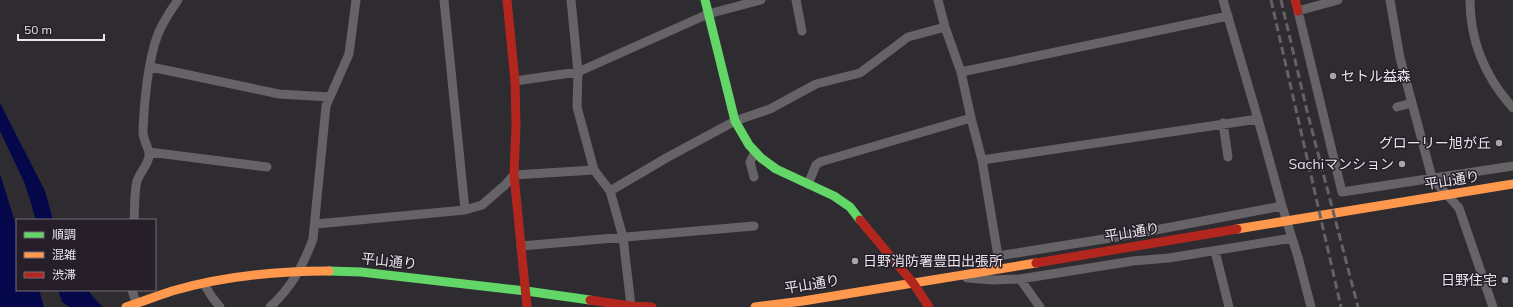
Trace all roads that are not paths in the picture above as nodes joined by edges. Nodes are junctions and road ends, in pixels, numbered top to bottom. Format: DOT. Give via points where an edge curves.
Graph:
graph roads {
  1 [pos="178,0"];
  2 [pos="356,0"];
  3 [pos="444,0"];
  4 [pos="507,0"];
  5 [pos="571,0"];
  6 [pos="705,0"];
  7 [pos="761,0"];
  8 [pos="796,0"];
  9 [pos="938,0"];
  10 [pos="1223,0"];
  11 [pos="1295,0"];
  12 [pos="1338,0"];
  13 [pos="1390,0"];
  14 [pos="1470,0"];
  15 [pos="1298,11"];
  16 [pos="708,14"];
  17 [pos="1228,16"];
  18 [pos="945,28"];
  19 [pos="802,31"];
  20 [pos="151,67"];
  21 [pos="578,72"];
  22 [pos="960,72"];
  23 [pos="515,81"];
  24 [pos="330,97"];
  25 [pos="1412,103"];
  26 [pos="1397,107"];
  27 [pos="1513,108"];
  28 [pos="971,118"];
  29 [pos="1258,119"];
  30 [pos="735,120"];
  31 [pos="1223,123"];
  32 [pos="149,152"];
  33 [pos="755,152"];
  34 [pos="1228,157"];
  35 [pos="982,160"];
  36 [pos="1513,166"];
  37 [pos="267,167"];
  38 [pos="594,170"];
  39 [pos="514,176"];
  40 [pos="754,177"];
  41 [pos="1432,178"];
  42 [pos="808,184"];
  43 [pos="1513,184"];
  44 [pos="610,191"];
  45 [pos="1282,206"];
  46 [pos="465,210"];
  47 [pos="134,219"];
  48 [pos="316,224"];
  49 [pos="754,226"];
  50 [pos="1128,235"];
  51 [pos="623,237"];
  52 [pos="1292,238"];
  53 [pos="521,246"];
  54 [pos="1215,251"];
  55 [pos="998,256"];
  56 [pos="1133,261"];
  57 [pos="299,271"];
  58 [pos="975,272"];
  59 [pos="952,276"];
  60 [pos="1020,279"];
  61 [pos="913,283"];
  62 [pos="204,284"];
  63 [pos="132,291"];
  64 [pos="526,291"];
  65 [pos="804,304"];
  66 [pos="137,305"];
  67 [pos="631,306"];
  68 [pos="126,307"];
  69 [pos="220,307"];
  70 [pos="270,307"];
  71 [pos="527,307"];
  72 [pos="652,307"];
  73 [pos="755,307"];
  74 [pos="929,307"];
  75 [pos="1040,307"];
  76 [pos="1229,307"];
  77 [pos="1311,307"];
  78 [pos="1493,307"];
  1 -- 20 [label="street" via="159,33"];
  2 -- 24 [label="street" via="349,54"];
  3 -- 46 [label="street"];
  4 -- 23 [label="main road"];
  5 -- 21 [label="street"];
  6 -- 16 [label="main road"];
  7 -- 16 [label="street"];
  8 -- 19 [label="street"];
  9 -- 18 [label="street"];
  10 -- 17 [label="street"];
  11 -- 15 [label="main road"];
  12 -- 15 [label="street"];
  13 -- 25 [label="street" via="1400,58"];
  14 -- 27 [label="street" via="1473,31 1482,62 1500,93"];
  15 -- 41 [label="street" via="1342,192"];
  16 -- 21 [label="street"];
  16 -- 30 [label="main road"];
  17 -- 22 [label="street"];
  17 -- 29 [label="street"];
  18 -- 22 [label="street"];
  18 -- 30 [label="street" via="908,37 860,73 816,84 770,109"];
  20 -- 24 [label="street" via="279,94"];
  20 -- 32 [label="street" via="143,131 143,139"];
  21 -- 23 [label="street"];
  21 -- 38 [label="street" via="577,107"];
  22 -- 28 [label="street"];
  23 -- 39 [label="main road"];
  24 -- 48 [label="street" via="326,106"];
  25 -- 26 [label="street"];
  25 -- 41 [label="street"];
  28 -- 35 [label="street"];
  28 -- 42 [label="street" via="820,162 816,165"];
  29 -- 31 [label="street"];
  29 -- 45 [label="street"];
  30 -- 33 [label="main road" via="741,134"];
  30 -- 44 [label="street"];
  31 -- 34 [label="street"];
  31 -- 35 [label="street"];
  32 -- 37 [label="street"];
  32 -- 47 [label="street" via="149,158 138,180"];
  33 -- 40 [label="street" via="750,162"];
  33 -- 42 [label="main road" via="783,174"];
  35 -- 55 [label="street"];
  36 -- 41 [label="street"];
  38 -- 39 [label="street"];
  38 -- 44 [label="street"];
  39 -- 46 [label="street" via="482,205"];
  39 -- 53 [label="main road"];
  41 -- 78 [label="street" via="1459,208"];
  42 -- 61 [label="main road" via="828,192 850,207"];
  43 -- 58 [label="main road, 平山通り"];
  44 -- 51 [label="street"];
  45 -- 50 [label="street"];
  45 -- 52 [label="street"];
  46 -- 48 [label="street"];
  48 -- 57 [label="street" via="313,239"];
  49 -- 51 [label="street"];
  50 -- 55 [label="street"];
  50 -- 56 [label="street"];
  51 -- 53 [label="street"];
  51 -- 67 [label="street"];
  52 -- 54 [label="street"];
  52 -- 77 [label="street"];
  53 -- 64 [label="main road"];
  54 -- 56 [label="street"];
  54 -- 76 [label="street"];
  55 -- 58 [label="street"];
  56 -- 60 [label="street"];
  57 -- 62 [label="main road, 平山通り"];
  57 -- 64 [label="main road, 平山通り" via="361,272"];
  57 -- 70 [label="street" via="283,295"];
  58 -- 59 [label="main road, 平山通り"];
  59 -- 60 [label="street" via="993,280"];
  59 -- 61 [label="main road, 平山通り"];
  60 -- 75 [label="street"];
  61 -- 65 [label="main road, 平山通り"];
  61 -- 74 [label="main road"];
  62 -- 66 [label="main road, 平山通り" via="173,291"];
  62 -- 69 [label="street"];
  63 -- 66 [label="street"];
  64 -- 67 [label="main road, 平山通り"];
  64 -- 71 [label="main road"];
  65 -- 73 [label="main road, 平山通り"];
  66 -- 68 [label="main road, 平山通り"];
  67 -- 72 [label="main road, 平山通り"];
}
